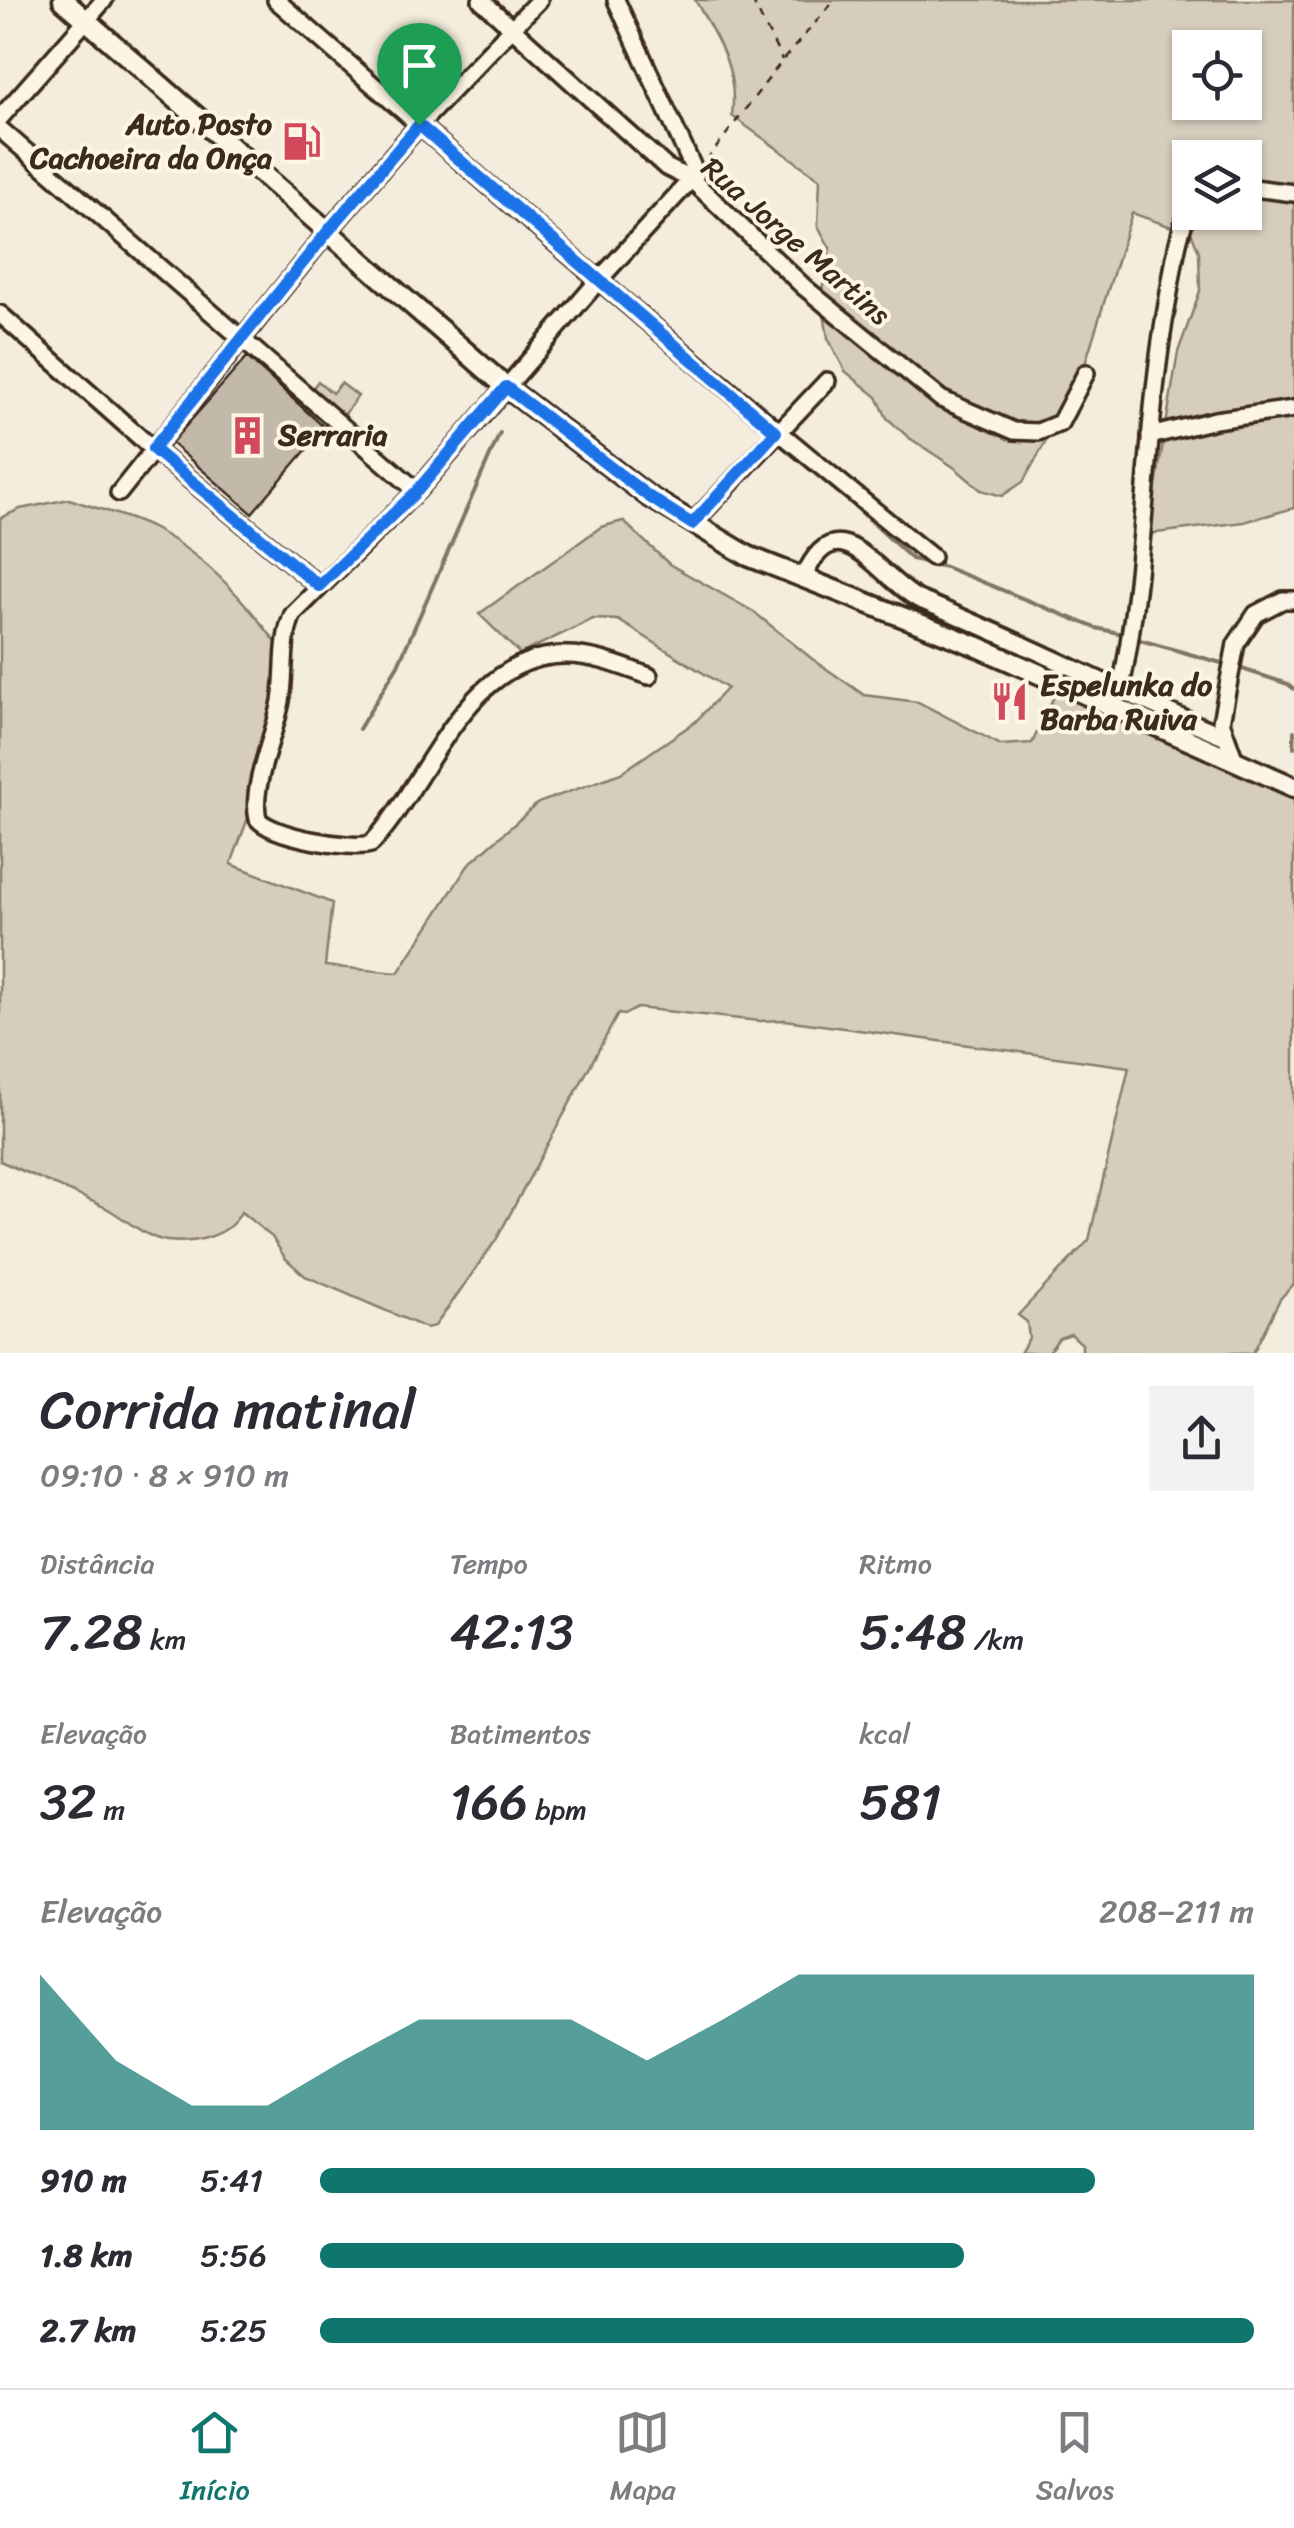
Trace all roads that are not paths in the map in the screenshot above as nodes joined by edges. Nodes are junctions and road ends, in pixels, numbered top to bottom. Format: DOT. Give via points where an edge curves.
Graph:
graph roads {
  1 [pos="62,0"];
  2 [pos="104,0"];
  3 [pos="276,0"];
  4 [pos="481,0"];
  5 [pos="539,0"];
  6 [pos="616,0"];
  7 [pos="86,21"];
  8 [pos="514,28"];
  9 [pos="0,118"];
  10 [pos="419,125"];
  11 [pos="0,129"];
  12 [pos="694,177"];
  13 [pos="1262,189"];
  14 [pos="1294,193"];
  15 [pos="329,230"];
  16 [pos="1182,230"];
  17 [pos="598,282"];
  18 [pos="0,314"];
  19 [pos="242,338"];
  20 [pos="1086,373"];
  21 [pos="828,380"];
  22 [pos="506,387"];
  23 [pos="1294,409"];
  24 [pos="776,432"];
  25 [pos="1150,436"];
  26 [pos="153,449"];
  27 [pos="417,491"];
  28 [pos="119,493"];
  29 [pos="692,524"];
  30 [pos="932,558"];
  31 [pos="803,579"];
  32 [pos="319,586"];
  33 [pos="1294,600"];
  34 [pos="649,676"];
  35 [pos="1120,692"];
  36 [pos="1224,736"];
  37 [pos="1234,761"];
  38 [pos="1294,787"];
  1 -- 7 [label="main road"];
  2 -- 7 [label="street"];
  3 -- 10 [label="street"];
  4 -- 8 [label="street, Rua Jorge Martins"];
  5 -- 8 [label="street"];
  6 -- 12 [label="street"];
  7 -- 9 [label="street"];
  7 -- 15 [label="main road"];
  8 -- 10 [label="street"];
  8 -- 12 [label="street, Rua Jorge Martins" via="666,166"];
  10 -- 15 [label="street"];
  10 -- 17 [label="street"];
  11 -- 19 [label="street"];
  12 -- 17 [label="street"];
  12 -- 20 [label="street, Rua Jorge Martins" via="804,288 941,399 1014,432 1038,432 1060,422"];
  13 -- 14 [label="street"];
  15 -- 19 [label="street"];
  15 -- 22 [label="main road"];
  16 -- 25 [label="street"];
  17 -- 22 [label="street"];
  17 -- 24 [label="street"];
  18 -- 26 [label="street"];
  19 -- 26 [label="street"];
  19 -- 27 [label="street"];
  21 -- 24 [label="street"];
  22 -- 27 [label="street"];
  22 -- 29 [label="main road"];
  23 -- 25 [label="street"];
  24 -- 29 [label="street"];
  24 -- 30 [label="street"];
  25 -- 35 [label="street" via="1136,599"];
  26 -- 28 [label="street"];
  26 -- 32 [label="street"];
  27 -- 32 [label="street"];
  29 -- 31 [label="main road"];
  31 -- 35 [label="street" via="820,549 851,545 901,590"];
  31 -- 37 [label="main road" via="976,646"];
  32 -- 34 [label="street" via="288,624 281,704 256,812 267,828 359,848 371,844 420,781 446,731 489,685 528,662 566,655"];
  33 -- 36 [label="street" via="1267,607 1244,628 1231,660"];
  35 -- 36 [label="street"];
  36 -- 37 [label="street"];
  37 -- 38 [label="main road"];
}
